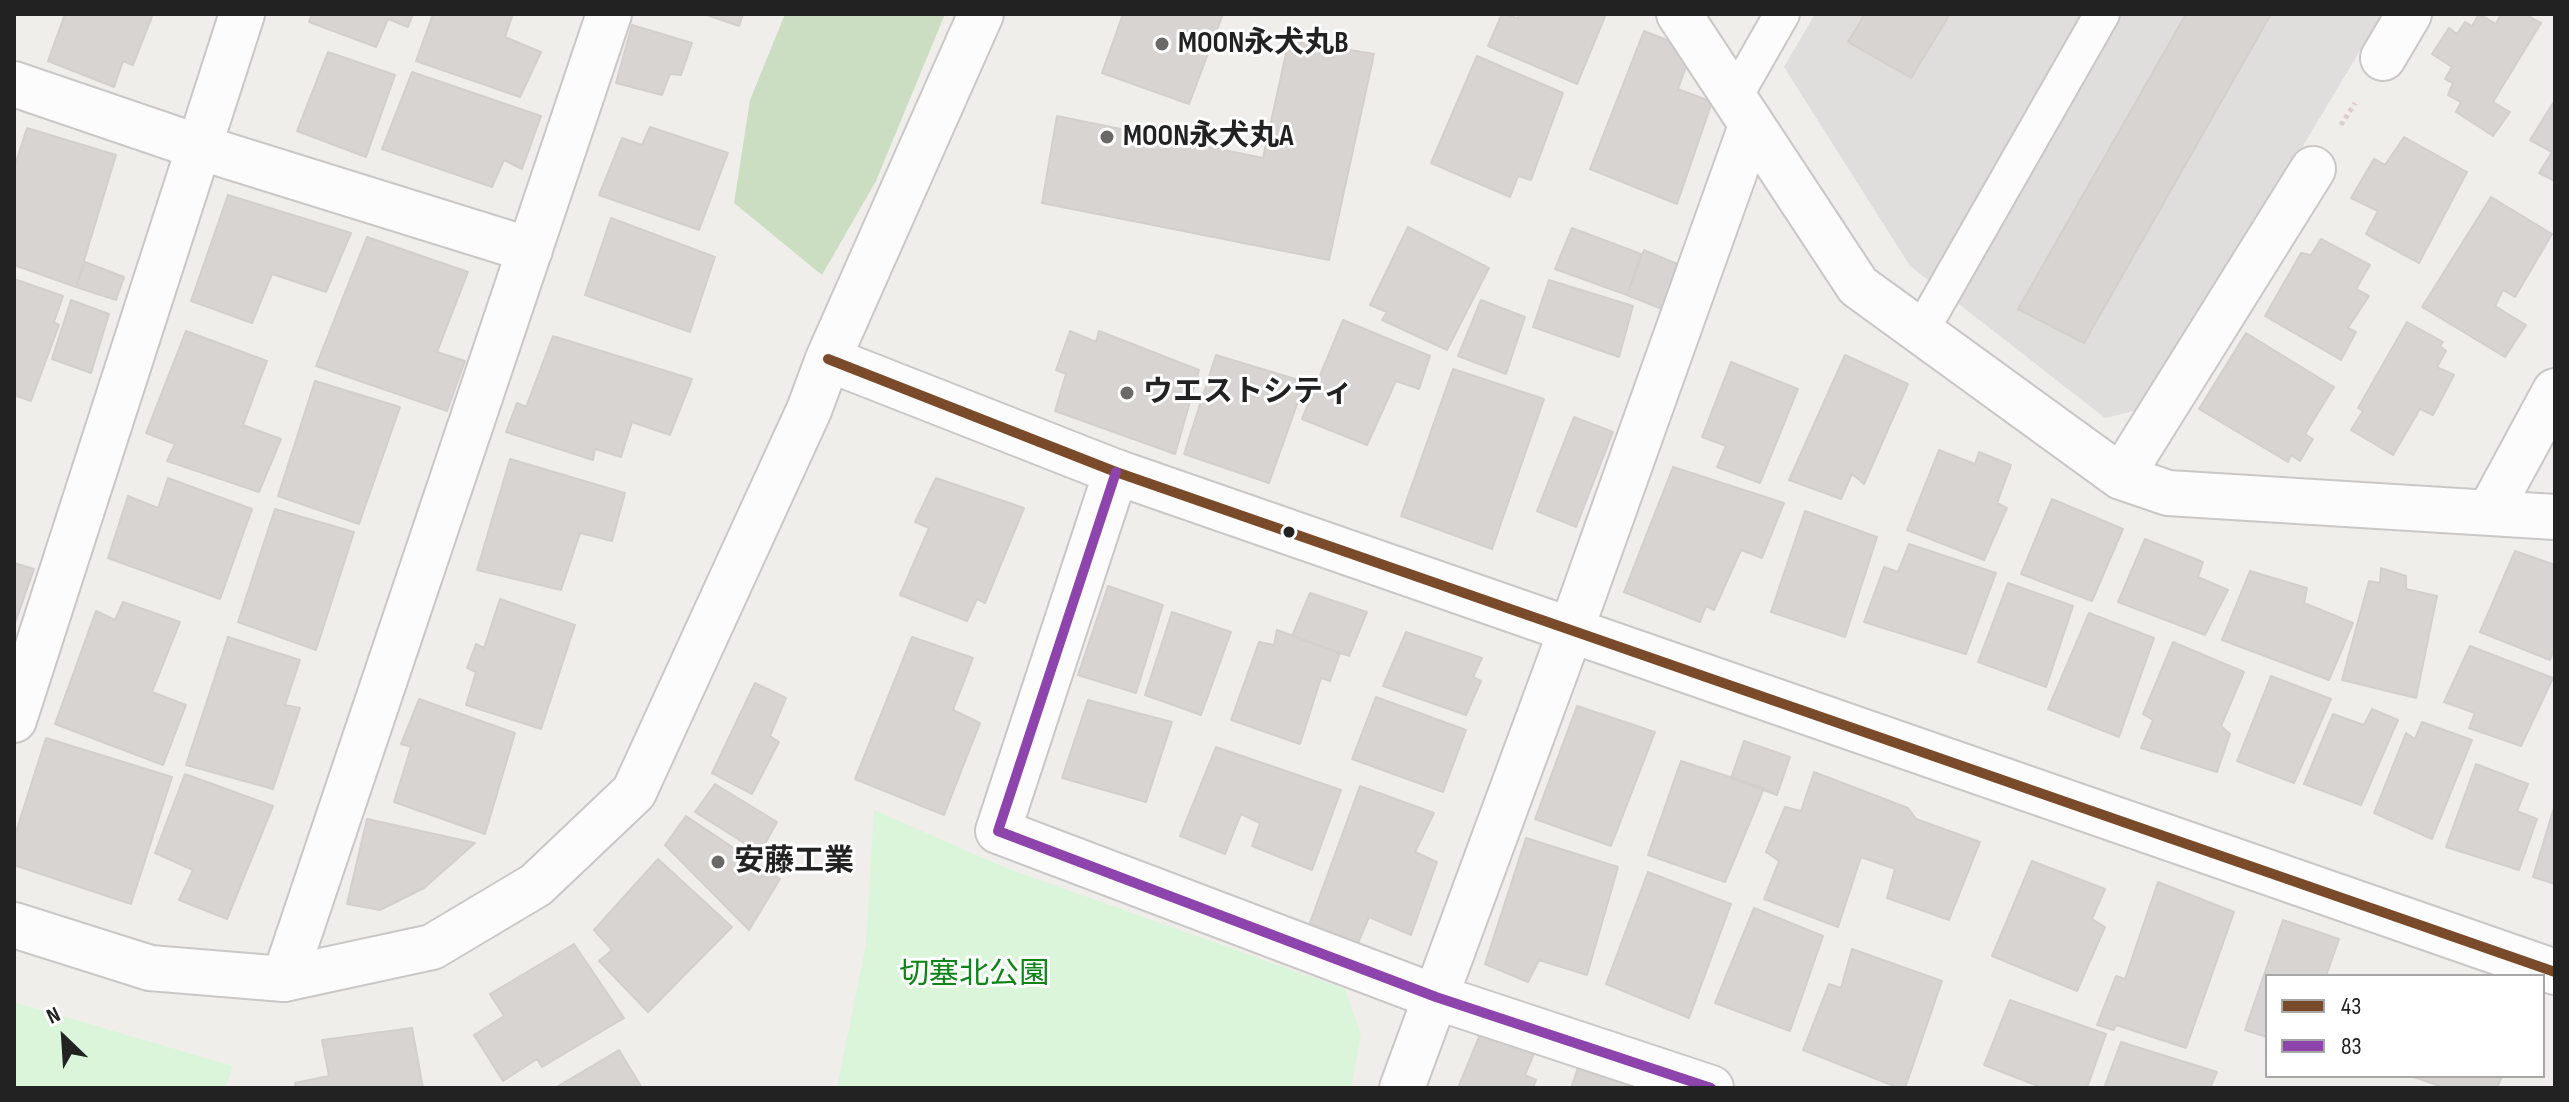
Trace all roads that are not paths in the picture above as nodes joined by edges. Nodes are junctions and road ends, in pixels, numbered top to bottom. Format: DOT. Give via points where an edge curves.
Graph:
graph roads {
  1 [pos="242,14"];
  2 [pos="609,14"];
  3 [pos="981,14"];
  4 [pos="1679,14"];
  5 [pos="1782,14"];
  6 [pos="2102,14"];
  7 [pos="2409,14"];
  8 [pos="2383,58"];
  9 [pos="14,84"];
  10 [pos="1742,112"];
  11 [pos="199,147"];
  12 [pos="2313,169"];
  13 [pos="530,250"];
  14 [pos="1921,331"];
  15 [pos="828,359"];
  16 [pos="2555,391"];
  17 [pos="1116,472"];
  18 [pos="2121,477"];
  19 [pos="2489,513"];
  20 [pos="2555,517"];
  21 [pos="1571,630"];
  22 [pos="14,720"];
  23 [pos="14,925"];
  24 [pos="2555,972"];
  25 [pos="284,979"];
  26 [pos="1436,997"];
  27 [pos="1402,1088"];
  28 [pos="1711,1088"];
  1 -- 11 [label="street"];
  2 -- 13 [label="street"];
  3 -- 15 [label="street"];
  4 -- 10 [label="street"];
  5 -- 10 [label="lane"];
  6 -- 14 [label="lane"];
  7 -- 8 [label="street"];
  9 -- 11 [label="street"];
  10 -- 14 [label="street" via="1858,286"];
  10 -- 21 [label="street"];
  11 -- 13 [label="street"];
  11 -- 22 [label="street"];
  12 -- 18 [label="street"];
  13 -- 25 [label="street"];
  14 -- 18 [label="street"];
  15 -- 17 [label="street"];
  15 -- 25 [label="street" via="634,792 536,885 432,947"];
  16 -- 19 [label="street"];
  17 -- 21 [label="street"];
  17 -- 26 [label="street" via="998,831"];
  18 -- 19 [label="street" via="2168,493"];
  19 -- 20 [label="street"];
  21 -- 24 [label="street"];
  21 -- 26 [label="street"];
  23 -- 25 [label="street" via="150,968"];
  26 -- 27 [label="street"];
  26 -- 28 [label="street"];
}
